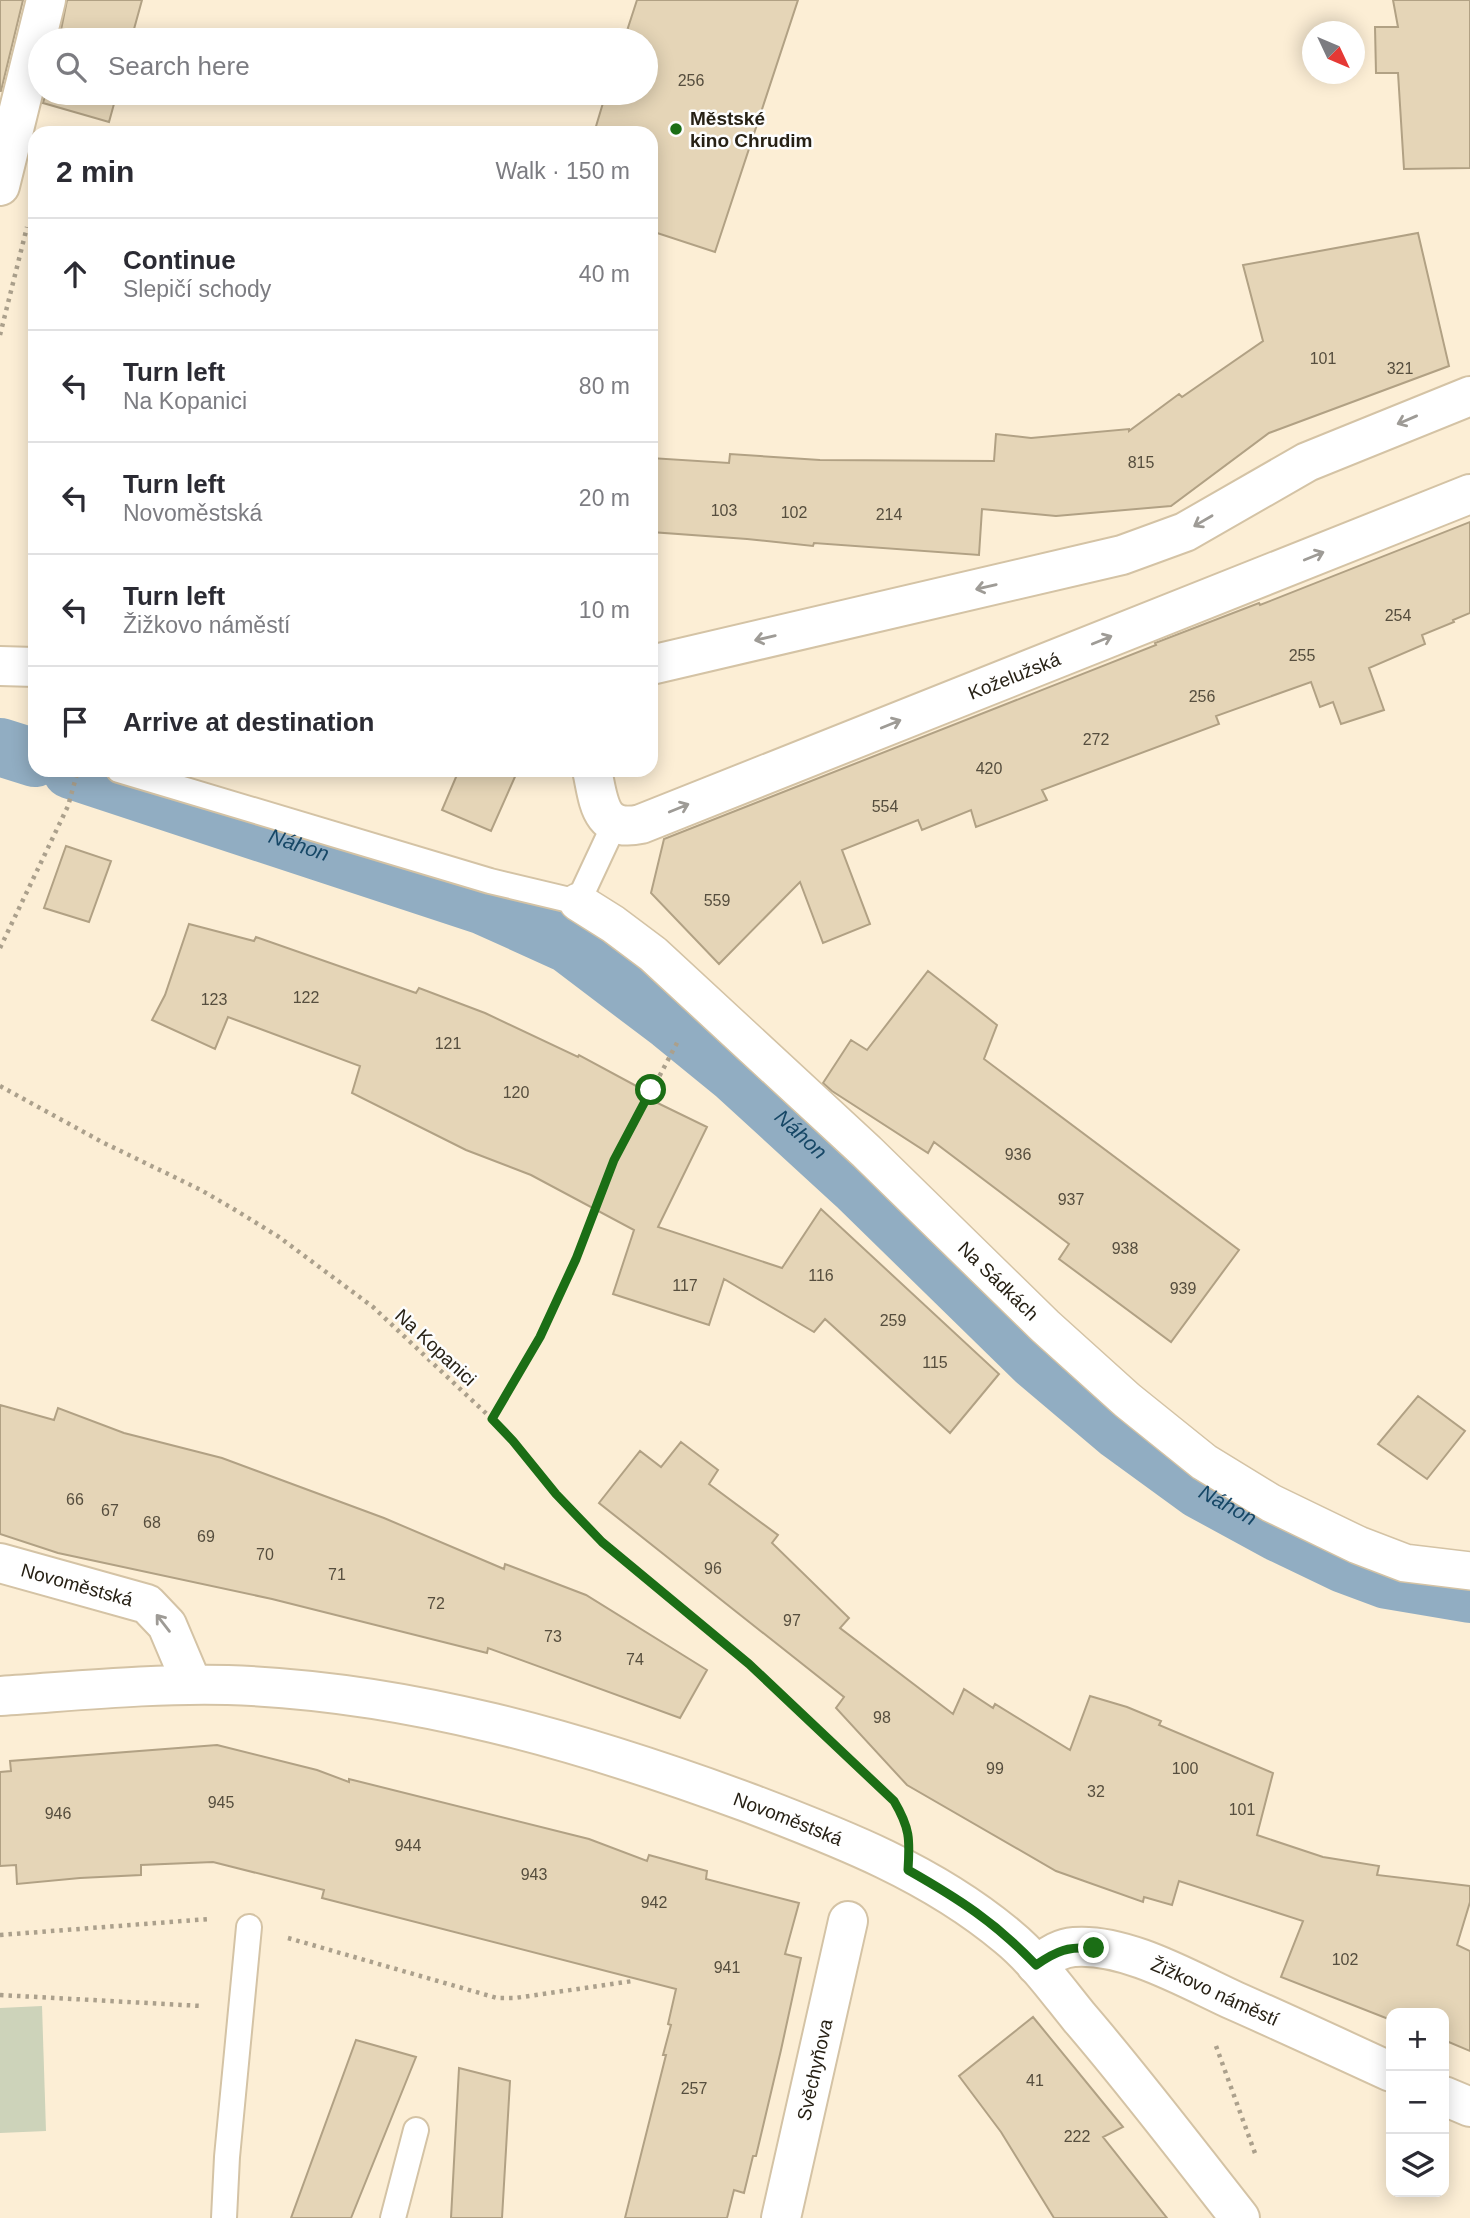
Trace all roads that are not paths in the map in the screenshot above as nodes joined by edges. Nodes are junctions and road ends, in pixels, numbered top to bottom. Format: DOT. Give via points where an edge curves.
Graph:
graph roads {
  1 [pos="47,0"];
  2 [pos="40,28"];
  3 [pos="28,75"];
  4 [pos="0,186"];
  5 [pos="1470,396"];
  6 [pos="1470,494"];
  7 [pos="658,663"];
  8 [pos="0,666"];
  9 [pos="28,667"];
  10 [pos="142,777"];
  11 [pos="594,777"];
  12 [pos="614,825"];
  13 [pos="578,902"];
  14 [pos="0,1563"];
  15 [pos="1470,1571"];
  16 [pos="192,1684"];
  17 [pos="0,1696"];
  18 [pos="848,1921"];
  19 [pos="249,1927"];
  20 [pos="1036,1965"];
  21 [pos="1389,2071"];
  22 [pos="1449,2098"];
  23 [pos="1470,2108"];
  24 [pos="416,2130"];
  25 [pos="224,2218"];
  26 [pos="393,2218"];
  27 [pos="781,2218"];
  28 [pos="1240,2218"];
  1 -- 2 [label="street"];
  3 -- 4 [label="street"];
  5 -- 7 [label="street, one-way" via="1307,462 1185,532 1122,555"];
  12 -- 6 [label="street, Koželužská, one-way" via="641,824"];
  8 -- 9 [label="street"];
  10 -- 13 [label="lane" via="490,881"];
  11 -- 12 [label="street" via="600,806"];
  12 -- 13 [label="lane"];
  13 -- 15 [label="street, Na Sádkách" via="653,954 867,1152 1045,1326 1204,1462 1271,1503 1358,1545 1405,1563"];
  16 -- 14 [label="street, Novoměstská, one-way" via="167,1625 147,1604"];
  16 -- 17 [label="street, Novoměstská"];
  16 -- 20 [label="street, Novoměstská" via="376,1699 522,1729 599,1751 870,1850 978,1912"];
  18 -- 27 [label="street, Svěchyňova"];
  19 -- 25 [label="lane"];
  20 -- 21 [label="street, Žižkovo náměstí" via="1056,1951 1072,1947 1131,1956"];
  20 -- 28 [label="street, Novoměstská"];
  22 -- 23 [label="street"];
  24 -- 26 [label="lane"];
}
